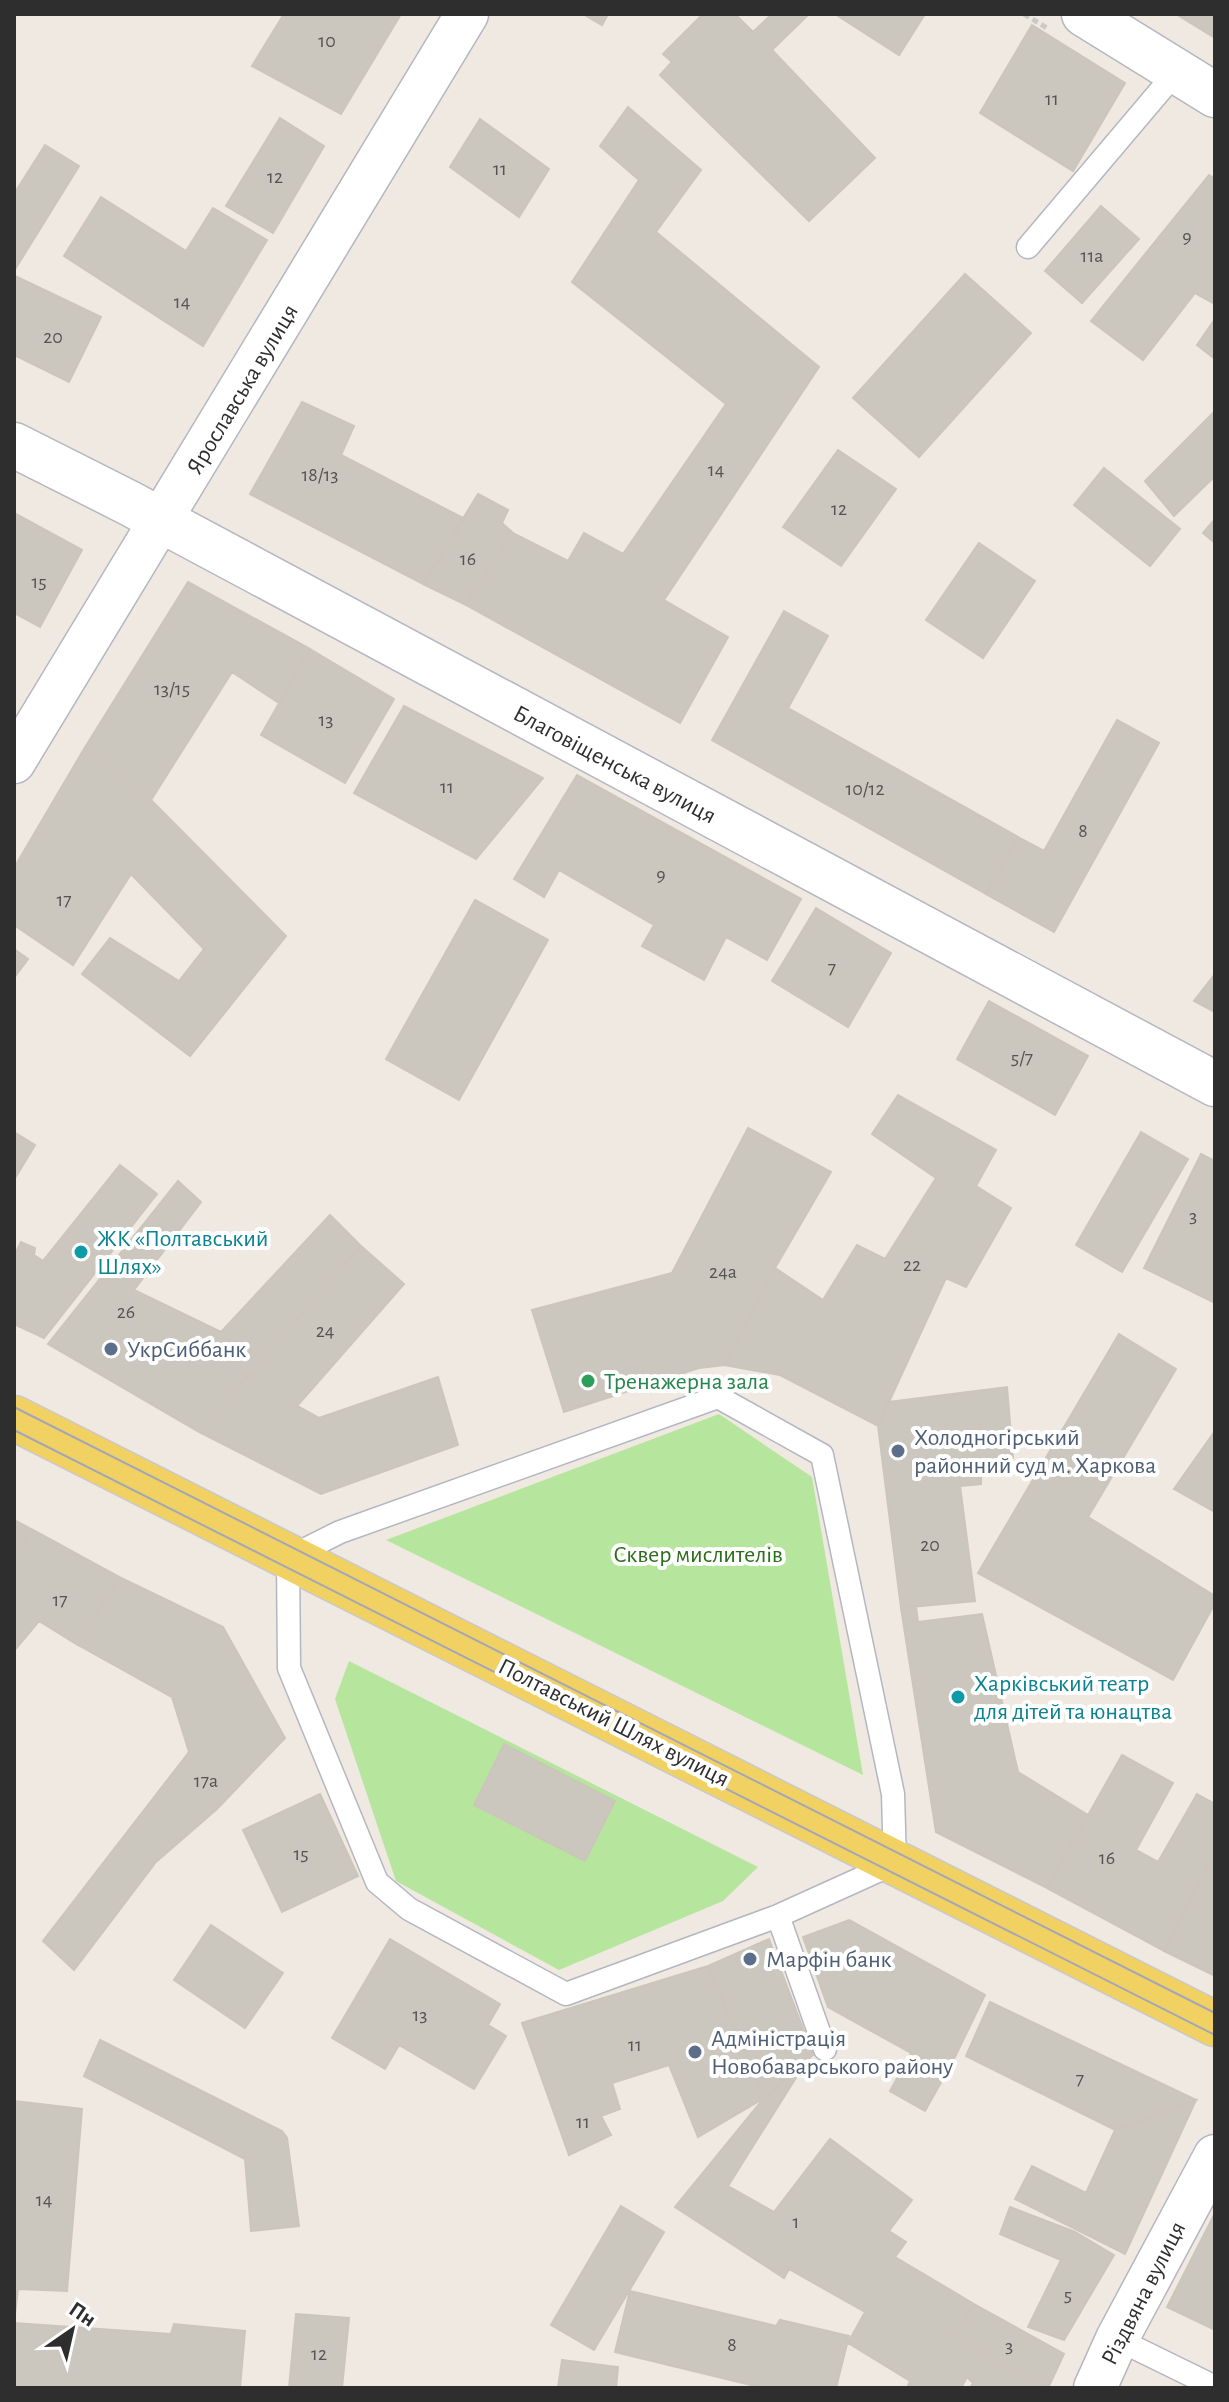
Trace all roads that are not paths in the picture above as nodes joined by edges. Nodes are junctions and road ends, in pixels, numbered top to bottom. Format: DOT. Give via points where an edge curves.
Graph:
graph roads {
  1 [pos="467,14"];
  2 [pos="1084,14"];
  3 [pos="1177,71"];
  4 [pos="1215,95"];
  5 [pos="1028,247"];
  6 [pos="14,445"];
  7 [pos="162,521"];
  8 [pos="14,762"];
  9 [pos="1215,1084"];
  10 [pos="14,1418"];
  11 [pos="288,1558"];
  12 [pos="895,1863"];
  13 [pos="778,1916"];
  14 [pos="1215,2024"];
  15 [pos="825,2049"];
  16 [pos="1215,2156"];
  17 [pos="1117,2339"];
  18 [pos="1215,2387"];
  19 [pos="1095,2388"];
  1 -- 7 [label="street, Ярославська вулиця"];
  2 -- 3 [label="street"];
  3 -- 4 [label="street"];
  3 -- 5 [label="lane"];
  6 -- 7 [label="street, Благовіщенська вулиця"];
  7 -- 8 [label="street, Ярославська вулиця"];
  7 -- 9 [label="street, Благовіщенська вулиця"];
  10 -- 11 [label="main road, Полтавський Шлях вулиця"];
  11 -- 12 [label="main road, Полтавський Шлях вулиця"];
  11 -- 12 [label="lane" via="340,1532 718,1397 822,1455 893,1794"];
  11 -- 13 [label="lane" via="289,1668 377,1882 409,1909 566,1994"];
  12 -- 13 [label="lane"];
  12 -- 14 [label="main road, Полтавський Шлях вулиця"];
  13 -- 15 [label="lane"];
  16 -- 17 [label="street, Різдвяна вулиця"];
  17 -- 18 [label="lane"];
  17 -- 19 [label="street, Різдвяна вулиця"];
}
